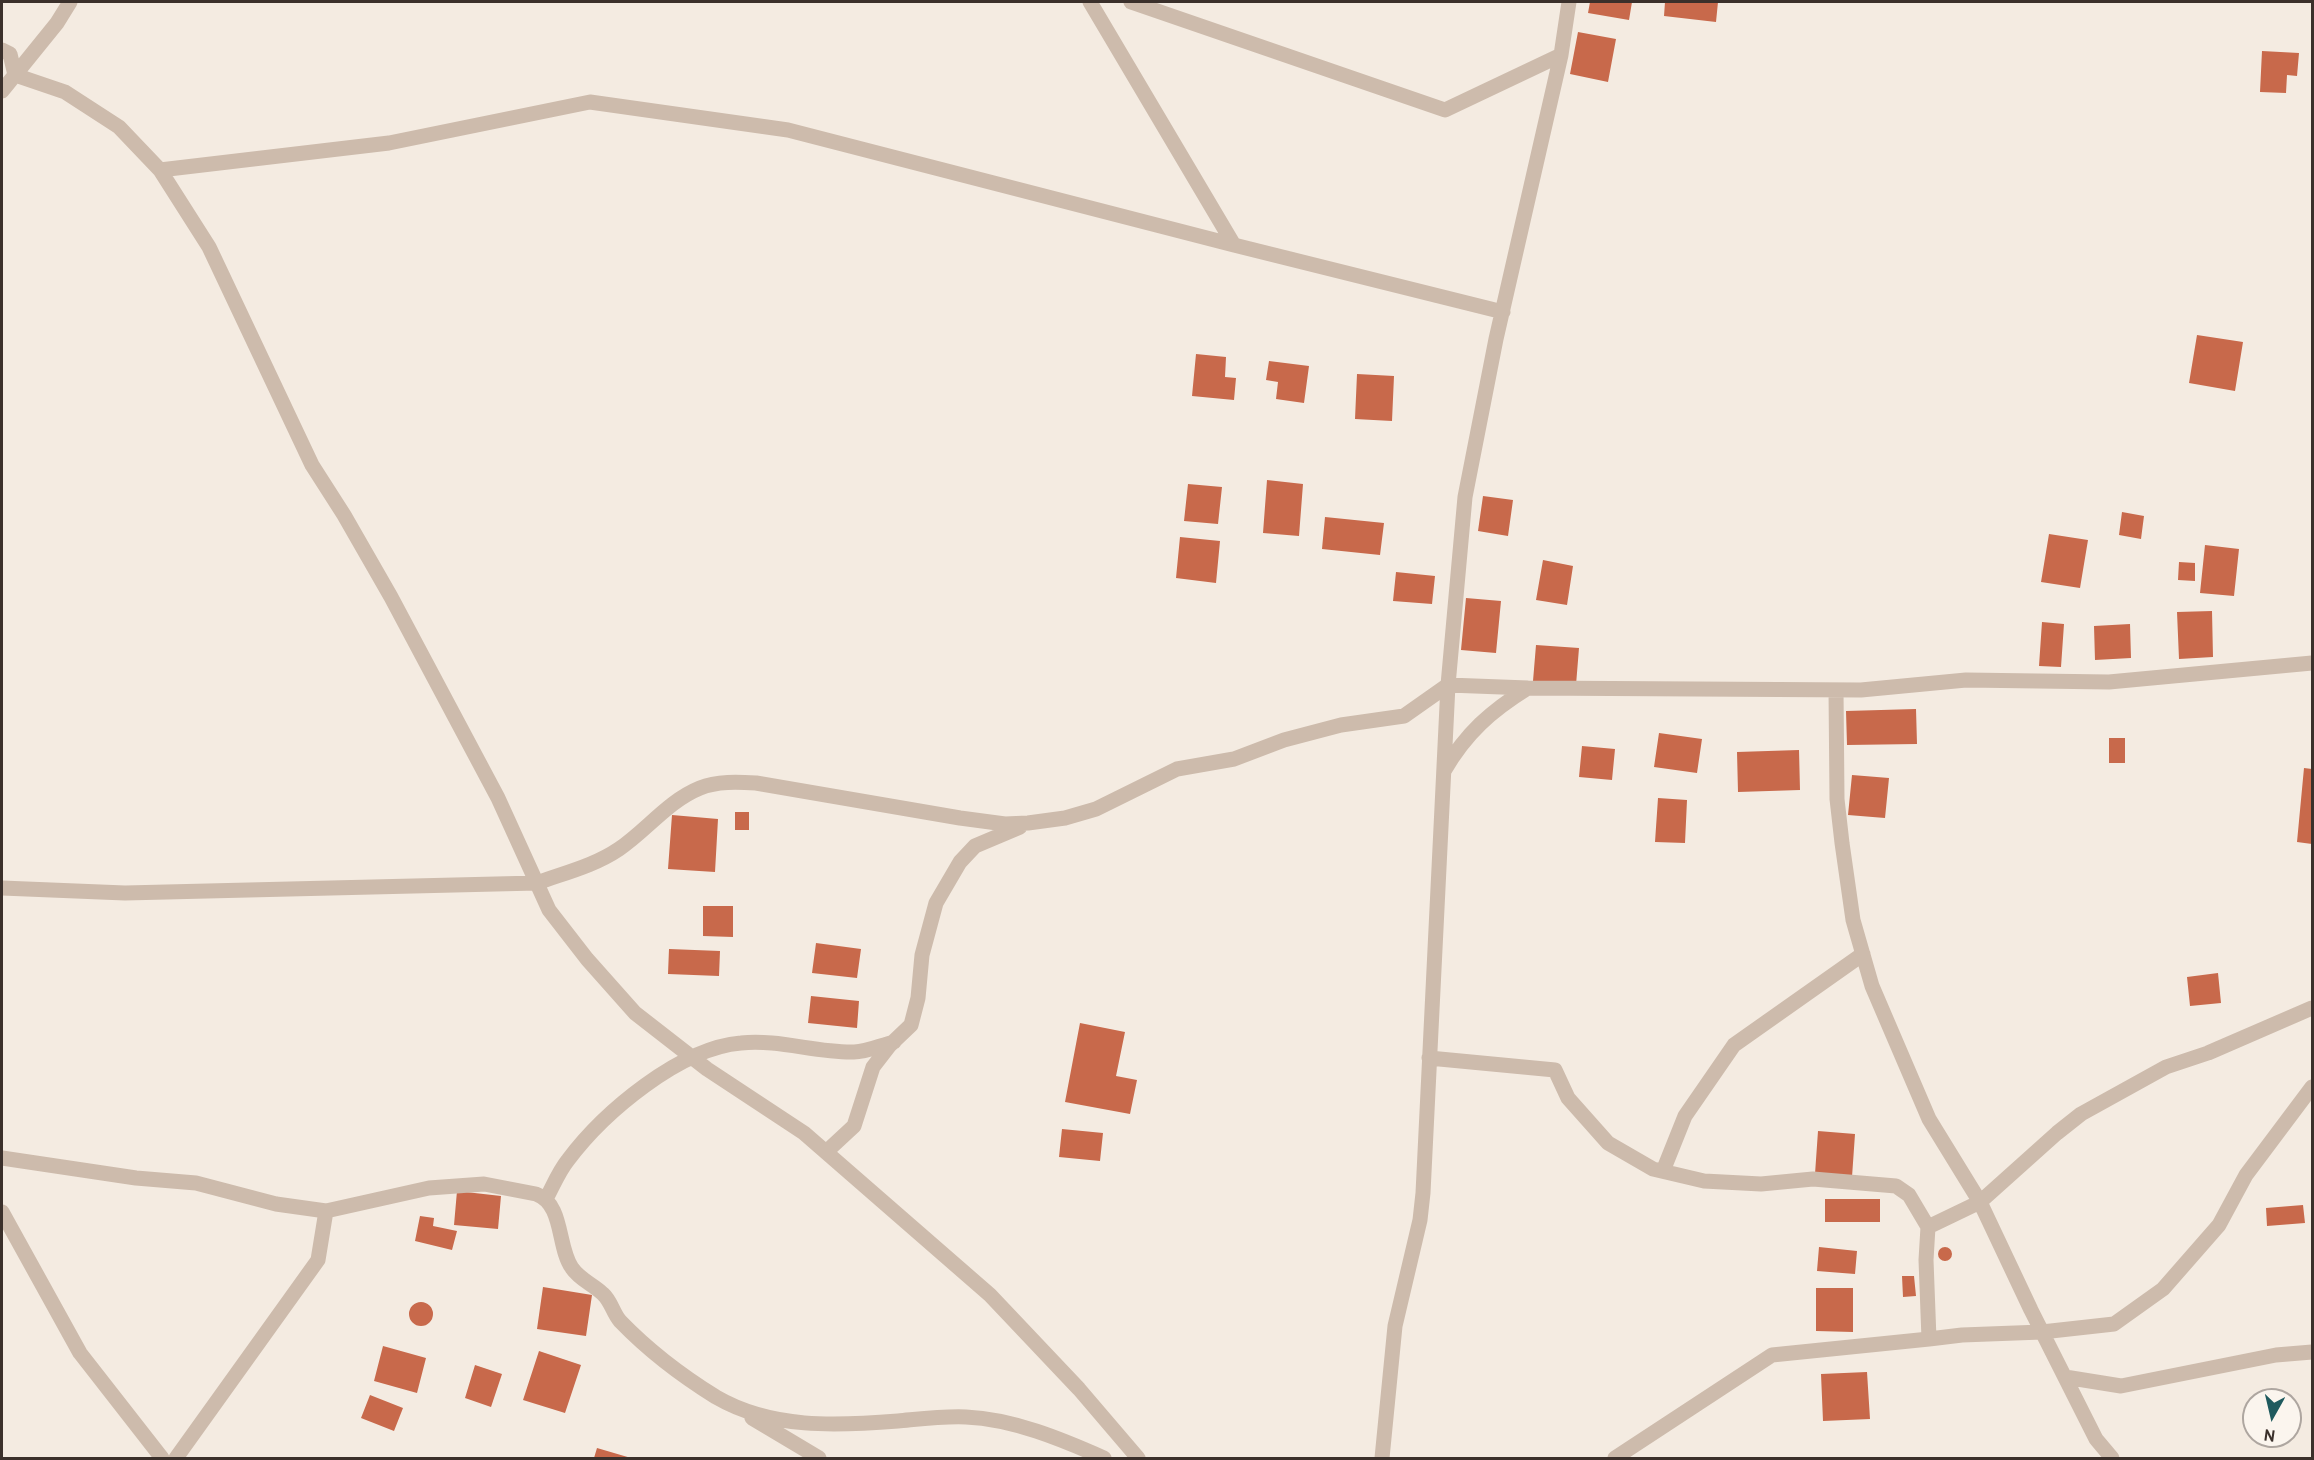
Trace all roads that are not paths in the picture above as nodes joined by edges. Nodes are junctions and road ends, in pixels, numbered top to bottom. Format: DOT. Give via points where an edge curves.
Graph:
graph roads {
  1 [pos="70,2"];
  2 [pos="1090,2"];
  3 [pos="1131,2"];
  4 [pos="1569,2"];
  5 [pos="2,50"];
  6 [pos="1561,55"];
  7 [pos="15,75"];
  8 [pos="2,91"];
  9 [pos="160,170"];
  10 [pos="1234,245"];
  11 [pos="1503,312"];
  12 [pos="2313,663"];
  13 [pos="1448,685"];
  14 [pos="1528,688"];
  15 [pos="1836,690"];
  16 [pos="1443,773"];
  17 [pos="1028,823"];
  18 [pos="537,884"];
  19 [pos="2,888"];
  20 [pos="1863,954"];
  21 [pos="2313,1008"];
  22 [pos="894,1042"];
  23 [pos="690,1056"];
  24 [pos="1429,1059"];
  25 [pos="2313,1087"];
  26 [pos="826,1152"];
  27 [pos="2,1158"];
  28 [pos="1663,1171"];
  29 [pos="546,1200"];
  30 [pos="1980,1202"];
  31 [pos="326,1211"];
  32 [pos="2,1212"];
  33 [pos="1928,1227"];
  34 [pos="2042,1332"];
  35 [pos="1929,1339"];
  36 [pos="2313,1352"];
  37 [pos="2065,1377"];
  38 [pos="737,1408"];
  39 [pos="162,1458"];
  40 [pos="176,1458"];
  41 [pos="819,1458"];
  42 [pos="1104,1458"];
  43 [pos="1138,1458"];
  44 [pos="1382,1458"];
  45 [pos="1615,1458"];
  46 [pos="2112,1458"];
  1 -- 7 [label="street"];
  2 -- 10 [label="street"];
  3 -- 6 [label="street" via="1445,110"];
  4 -- 6 [label="street"];
  5 -- 7 [label="street" via="10,54"];
  6 -- 11 [label="street"];
  7 -- 8 [label="street"];
  7 -- 9 [label="street" via="65,92 119,128"];
  9 -- 10 [label="street" via="389,143 590,102 788,130"];
  9 -- 18 [label="street" via="209,247 312,465 391,597 498,798"];
  10 -- 11 [label="street"];
  11 -- 13 [label="street" via="1466,497"];
  12 -- 15 [label="street" via="2109,682 1966,680"];
  13 -- 14 [label="street"];
  13 -- 16 [label="street"];
  13 -- 17 [label="street" via="1404,716 1341,725 1234,759 1177,769 1096,809"];
  14 -- 15 [label="street"];
  14 -- 16 [label="street" via="1476,727"];
  15 -- 20 [label="street" via="1837,799 1853,920"];
  16 -- 24 [label="street"];
  17 -- 18 [label="street" via="960,818 756,783 716,784 701,787 676,801 617,850"];
  17 -- 22 [label="street" via="975,846 960,862 936,903 922,955 911,1025"];
  18 -- 19 [label="street" via="125,893"];
  18 -- 23 [label="street" via="549,910 635,1013"];
  20 -- 28 [label="street" via="1734,1046 1685,1116"];
  20 -- 30 [label="street" via="1872,986 1929,1119"];
  21 -- 30 [label="street" via="2208,1053 2166,1066 2081,1114"];
  22 -- 23 [label="street" via="856,1052 740,1043"];
  22 -- 26 [label="street" via="873,1067 854,1126"];
  23 -- 26 [label="street"];
  23 -- 29 [label="street" via="637,1091 593,1131 567,1161"];
  24 -- 28 [label="street" via="1555,1070 1568,1098 1608,1143"];
  24 -- 44 [label="street" via="1420,1220 1395,1326"];
  25 -- 34 [label="street" via="2246,1175 2219,1225 2163,1289 2114,1324"];
  26 -- 43 [label="street" via="990,1295"];
  27 -- 31 [label="street" via="196,1183 276,1204"];
  28 -- 33 [label="street" via="1704,1181 1761,1184 1813,1179 1896,1186 1909,1195"];
  29 -- 31 [label="street" via="484,1184 429,1188"];
  29 -- 38 [label="street" via="570,1266 579,1277 604,1295 618,1319 654,1353"];
  30 -- 33 [label="street"];
  30 -- 34 [label="street"];
  31 -- 40 [label="street" via="318,1260"];
  32 -- 39 [label="street" via="80,1353"];
  33 -- 35 [label="street"];
  34 -- 35 [label="street"];
  34 -- 37 [label="street"];
  35 -- 45 [label="street" via="1772,1355"];
  36 -- 37 [label="street" via="2276,1355 2121,1386"];
  37 -- 46 [label="street" via="2096,1439"];
  38 -- 41 [label="street"];
  38 -- 42 [label="street" via="757,1416 810,1424 966,1417 1013,1425"];
}
